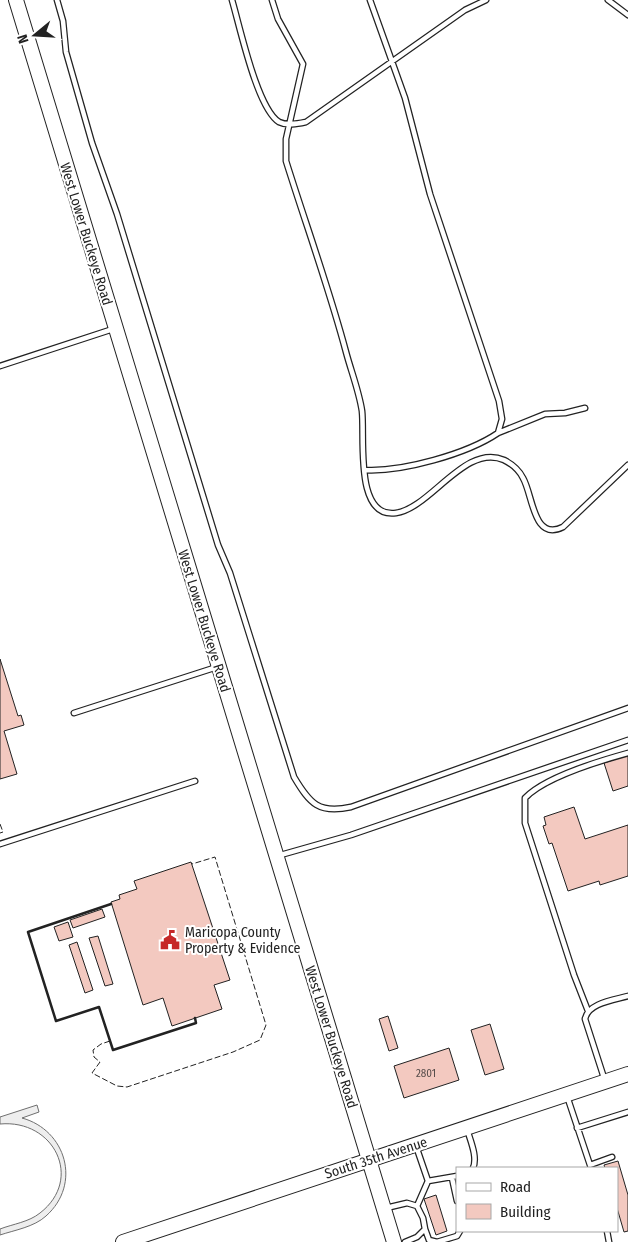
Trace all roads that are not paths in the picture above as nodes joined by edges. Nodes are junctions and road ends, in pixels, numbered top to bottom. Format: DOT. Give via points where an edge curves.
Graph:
graph roads {
  1 [pos="16,0"];
  2 [pos="57,0"];
  3 [pos="232,0"];
  4 [pos="272,0"];
  5 [pos="370,0"];
  6 [pos="486,0"];
  7 [pos="608,0"];
  8 [pos="628,15"];
  9 [pos="391,62"];
  10 [pos="291,124"];
  11 [pos="115,328"];
  12 [pos="0,366"];
  13 [pos="585,408"];
  14 [pos="498,433"];
  15 [pos="628,464"];
  16 [pos="365,470"];
  17 [pos="219,667"];
  18 [pos="628,708"];
  19 [pos="74,713"];
  20 [pos="628,740"];
  21 [pos="628,753"];
  22 [pos="195,781"];
  23 [pos="0,844"];
  24 [pos="276,856"];
  25 [pos="628,996"];
  26 [pos="588,1011"];
  27 [pos="628,1074"];
  28 [pos="605,1082"];
  29 [pos="567,1095"];
  30 [pos="628,1112"];
  31 [pos="467,1128"];
  32 [pos="577,1128"];
  33 [pos="416,1146"];
  34 [pos="612,1157"];
  35 [pos="369,1161"];
  36 [pos="590,1166"];
  37 [pos="474,1167"];
  38 [pos="454,1177"];
  39 [pos="428,1181"];
  40 [pos="456,1193"];
  41 [pos="417,1206"];
  42 [pos="384,1209"];
  43 [pos="425,1229"];
  44 [pos="459,1232"];
  45 [pos="124,1242"];
  46 [pos="394,1242"];
  47 [pos="405,1242"];
  1 -- 11 [label="main road, West Lower Buckeye Road"];
  2 -- 18 [label="lane" via="66,52 92,143 117,214 218,545 294,777 305,795 320,808 334,811 351,807"];
  3 -- 10 [label="lane" via="261,98 271,115 281,123"];
  4 -- 10 [label="lane" via="278,19 304,64"];
  5 -- 9 [label="lane"];
  6 -- 9 [label="lane" via="464,10"];
  7 -- 8 [label="lane"];
  9 -- 10 [label="lane" via="306,122"];
  9 -- 14 [label="lane" via="405,98 430,194 499,402 502,420"];
  10 -- 16 [label="lane" via="286,139 286,161 336,313 362,408"];
  11 -- 12 [label="lane"];
  11 -- 17 [label="main road, West Lower Buckeye Road"];
  13 -- 14 [label="lane" via="565,414 545,414"];
  14 -- 16 [label="lane" via="438,459 383,471"];
  15 -- 16 [label="lane" via="555,531 547,530 537,520 524,478 512,464 497,457 460,469 412,507 397,513 383,512 373,504 366,491"];
  17 -- 19 [label="lane"];
  17 -- 24 [label="main road, West Lower Buckeye Road"];
  20 -- 24 [label="lane" via="351,835"];
  21 -- 26 [label="lane" via="597,762 534,789 525,798 524,823"];
  22 -- 23 [label="lane"];
  24 -- 35 [label="main road, West Lower Buckeye Road"];
  25 -- 26 [label="lane"];
  26 -- 28 [label="lane" via="585,1019"];
  27 -- 28 [label="main road, South 35th Avenue"];
  28 -- 29 [label="main road, South 35th Avenue"];
  29 -- 31 [label="main road, South 35th Avenue"];
  29 -- 32 [label="lane"];
  30 -- 32 [label="lane"];
  31 -- 33 [label="main road, South 35th Avenue"];
  31 -- 37 [label="lane" via="474,1151"];
  32 -- 36 [label="lane"];
  33 -- 35 [label="main road, South 35th Avenue"];
  33 -- 39 [label="lane"];
  34 -- 36 [label="lane"];
  35 -- 42 [label="main road, West Lower Buckeye Road"];
  35 -- 45 [label="main road, South 35th Avenue"];
  38 -- 39 [label="lane"];
  38 -- 40 [label="lane"];
  39 -- 41 [label="lane"];
  41 -- 42 [label="lane" via="407,1203"];
  41 -- 43 [label="lane"];
  42 -- 46 [label="main road, West Lower Buckeye Road"];
  43 -- 44 [label="lane" via="429,1240 437,1242 457,1236"];
  43 -- 47 [label="lane"];
}
